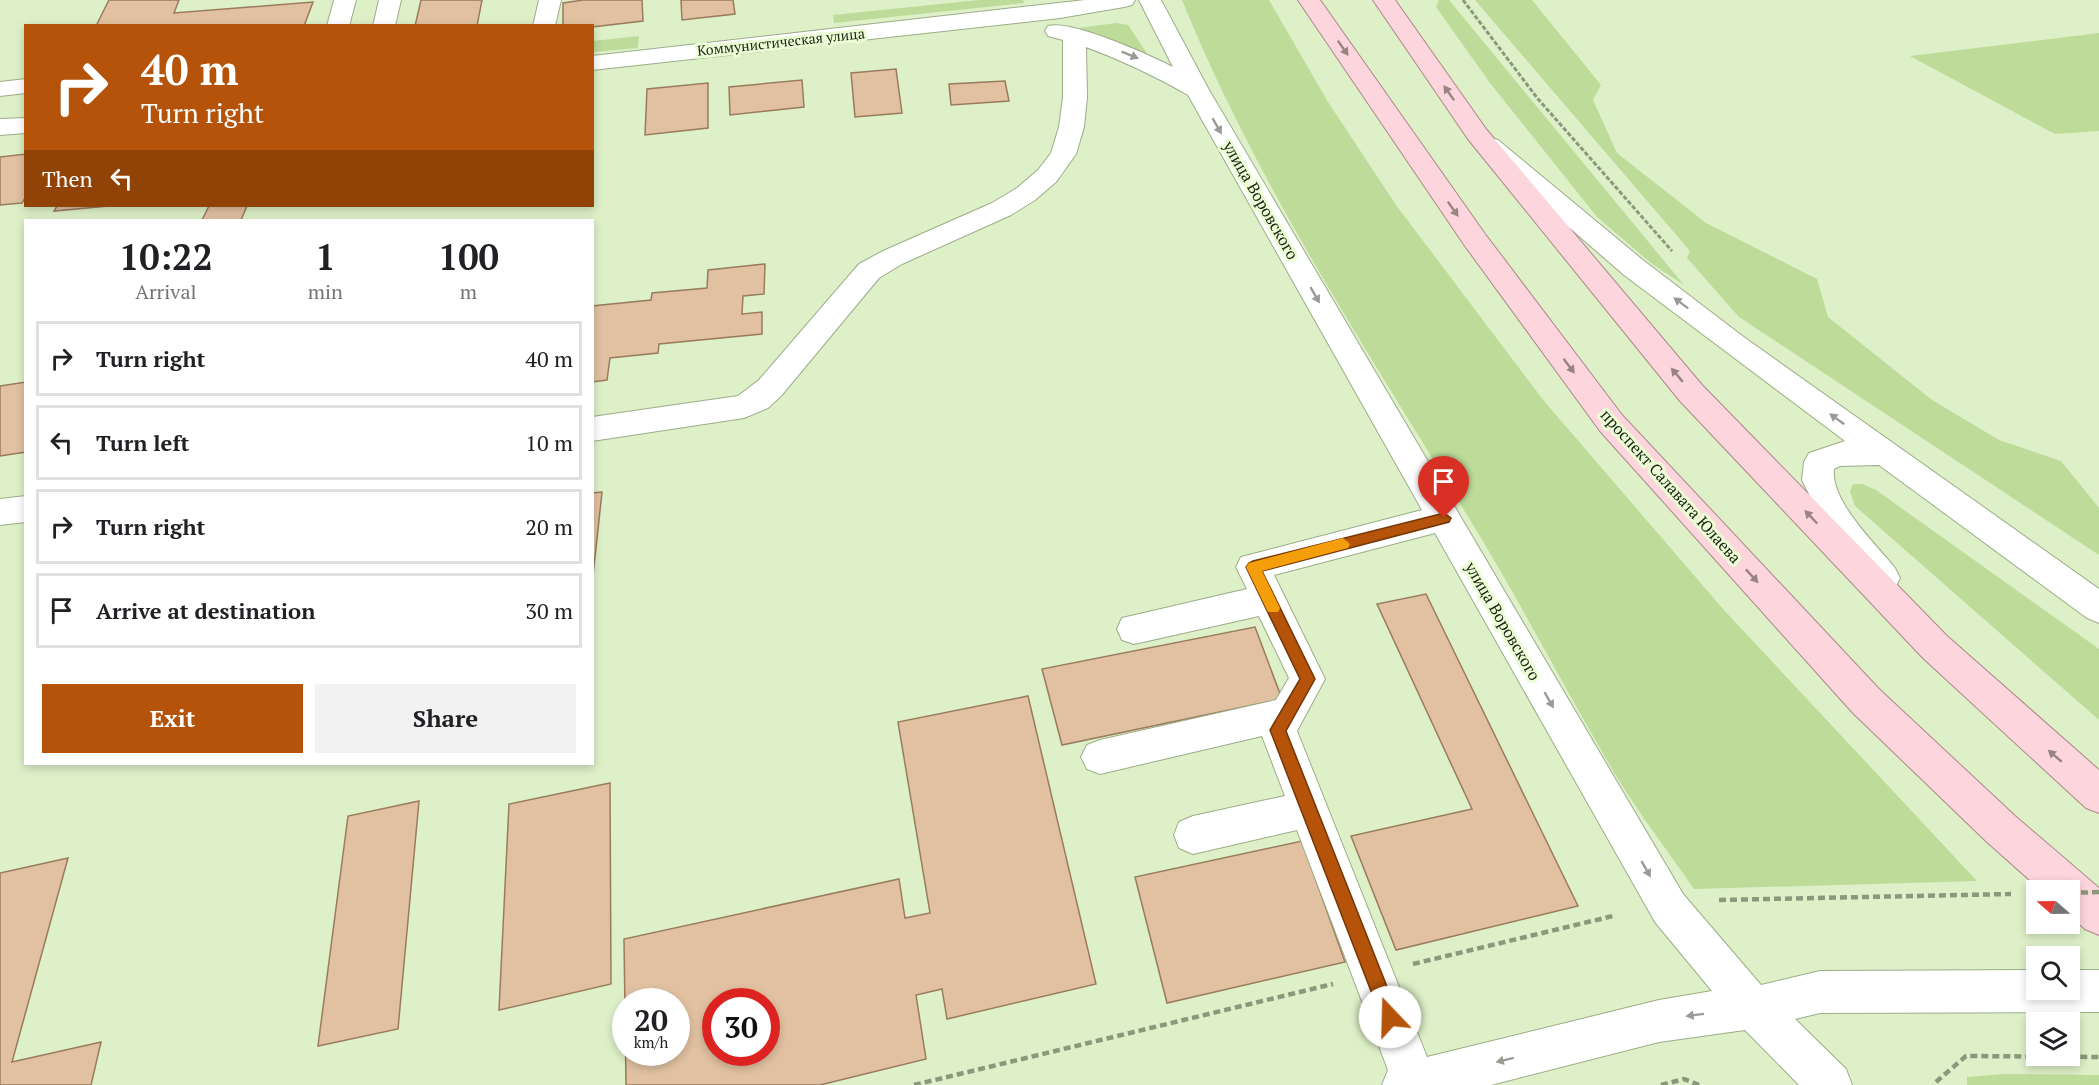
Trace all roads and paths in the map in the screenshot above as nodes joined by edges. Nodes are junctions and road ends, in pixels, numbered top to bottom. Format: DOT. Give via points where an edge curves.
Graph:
graph roads {
  1 [pos="345,0"];
  2 [pos="390,0"];
  3 [pos="550,0"];
  4 [pos="1124,0"];
  5 [pos="1150,0"];
  6 [pos="1309,0"];
  7 [pos="1384,0"];
  8 [pos="1463,0"];
  9 [pos="1041,7"];
  10 [pos="970,21"];
  11 [pos="339,24"];
  12 [pos="384,24"];
  13 [pos="544,24"];
  14 [pos="1074,36"];
  15 [pos="594,63"];
  16 [pos="24,86"];
  17 [pos="0,89"];
  18 [pos="1197,90"];
  19 [pos="24,124"];
  20 [pos="0,127"];
  21 [pos="1477,134"];
  22 [pos="1673,252"];
  23 [pos="594,429"];
  24 [pos="1885,454"];
  25 [pos="24,509"];
  26 [pos="0,513"];
  27 [pos="1444,518"];
  28 [pos="1269,599"];
  29 [pos="2099,608"];
  30 [pos="1134,628"];
  31 [pos="1935,647"];
  32 [pos="1287,714"];
  33 [pos="1101,757"];
  34 [pos="2099,795"];
  35 [pos="1309,809"];
  36 [pos="1193,835"];
  37 [pos="2099,892"];
  38 [pos="2080,893"];
  39 [pos="2013,894"];
  40 [pos="1716,900"];
  41 [pos="2099,915"];
  42 [pos="1613,916"];
  43 [pos="1373,974"];
  44 [pos="2099,991"];
  45 [pos="1753,1008"];
  46 [pos="2099,1056"];
  47 [pos="1936,1082"];
  48 [pos="1409,1084"];
  49 [pos="914,1085"];
  50 [pos="1661,1085"];
  51 [pos="1699,1085"];
  52 [pos="1830,1085"];
  1 -- 11 [label="street"];
  2 -- 12 [label="street"];
  3 -- 13 [label="street"];
  4 -- 9 [label="street, Коммунистическая улица" via="1103,5"];
  5 -- 18 [label="street, улица Воровского"];
  6 -- 41 [label="main road, проспект Салавата Юлаева, one-way" via="1475,240 1611,423 1866,701"];
  21 -- 7 [label="main road, one-way"];
  8 -- 22 [label="path" via="1538,99"];
  9 -- 10 [label="street, Коммунистическая улица"];
  10 -- 14 [label="street, Коммунистическая улица" via="1037,27"];
  10 -- 15 [label="street, Коммунистическая улица"];
  14 -- 18 [label="street, Коммунистическая улица, one-way" via="1126,53"];
  14 -- 23 [label="street" via="1072,120 1063,154 1040,184 1012,204 869,271 770,388 750,404"];
  16 -- 17 [label="street"];
  18 -- 27 [label="street, улица Воровского, one-way"];
  19 -- 20 [label="street"];
  24 -- 21 [label="street, one-way" via="1634,267"];
  31 -- 21 [label="main road, one-way" via="1691,393"];
  24 -- 29 [label="street"];
  24 -- 31 [label="street" via="1831,454 1820,462 1818,478 1826,500 1845,528"];
  25 -- 26 [label="street"];
  27 -- 28 [label="street" via="1253,567"];
  27 -- 45 [label="street, улица Воровского, one-way" via="1669,908"];
  28 -- 30 [label="street"];
  28 -- 32 [label="street" via="1307,679"];
  34 -- 31 [label="main road, one-way"];
  32 -- 33 [label="street"];
  32 -- 35 [label="street" via="1278,730"];
  35 -- 36 [label="street"];
  35 -- 43 [label="street"];
  37 -- 38 [label="path, bridge"];
  39 -- 40 [label="path"];
  42 -- 43 [label="path"];
  43 -- 48 [label="street"];
  43 -- 49 [label="path"];
  44 -- 45 [label="street" via="1820,992"];
  45 -- 48 [label="street, one-way" via="1675,1018"];
  45 -- 52 [label="street, улица Воровского"];
  46 -- 47 [label="path" via="1966,1056"];
  50 -- 51 [label="path" via="1684,1079"];
}
